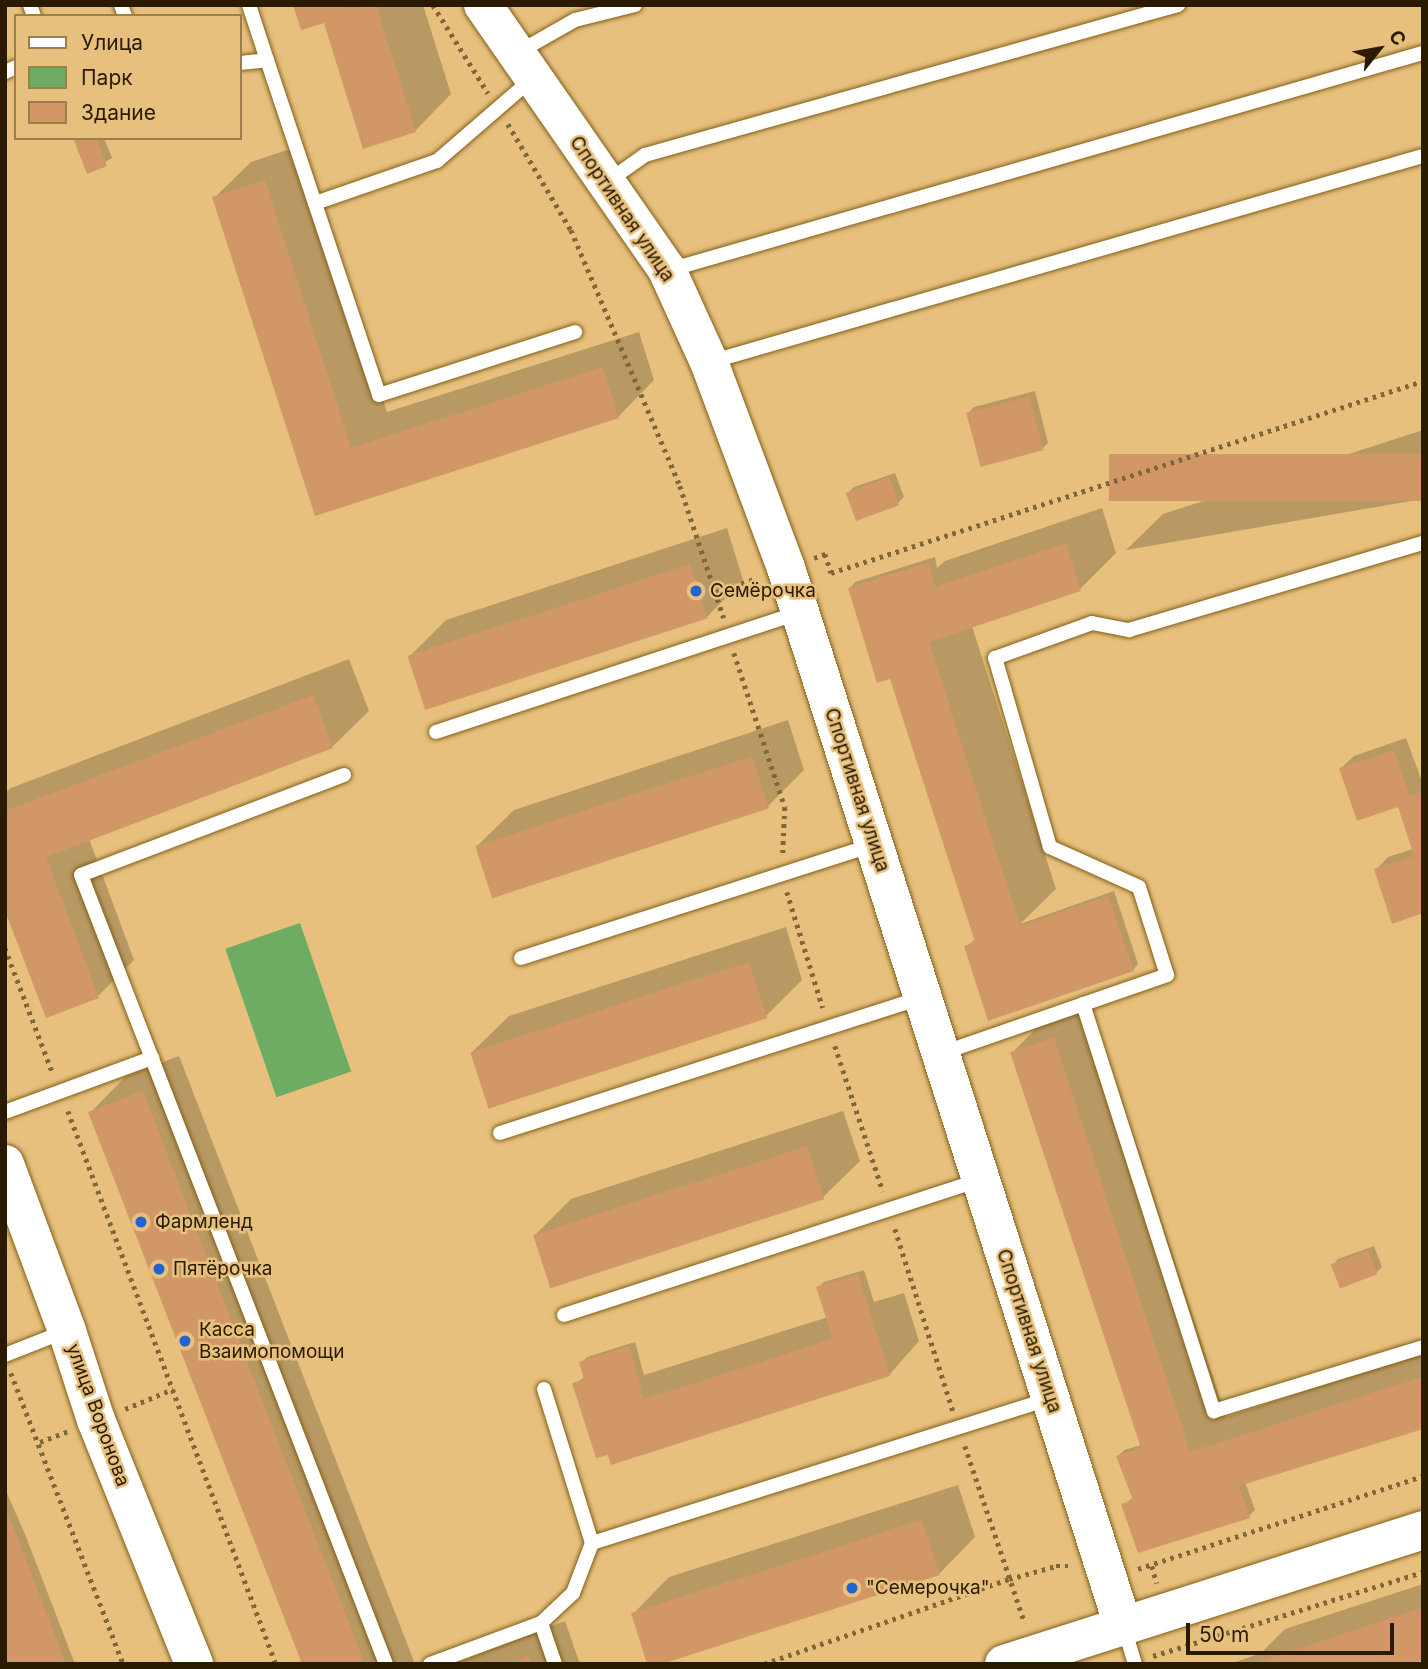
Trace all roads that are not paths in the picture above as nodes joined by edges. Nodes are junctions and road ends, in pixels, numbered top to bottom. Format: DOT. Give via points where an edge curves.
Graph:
graph roads {
  1 [pos="249,5"];
  2 [pos="483,5"];
  3 [pos="635,5"];
  4 [pos="1178,5"];
  5 [pos="1423,53"];
  6 [pos="267,60"];
  7 [pos="242,63"];
  8 [pos="524,66"];
  9 [pos="1423,156"];
  10 [pos="606,183"];
  11 [pos="316,203"];
  12 [pos="667,271"];
  13 [pos="575,332"];
  14 [pos="709,362"];
  15 [pos="1423,543"];
  16 [pos="800,613"];
  17 [pos="436,732"];
  18 [pos="344,775"];
  19 [pos="874,844"];
  20 [pos="521,958"];
  21 [pos="923,997"];
  22 [pos="1083,1004"];
  23 [pos="941,1053"];
  24 [pos="152,1058"];
  25 [pos="5,1112"];
  26 [pos="500,1133"];
  27 [pos="5,1164"];
  28 [pos="981,1180"];
  29 [pos="564,1315"];
  30 [pos="67,1331"];
  31 [pos="1423,1347"];
  32 [pos="5,1355"];
  33 [pos="544,1389"];
  34 [pos="1050,1398"];
  35 [pos="1423,1530"];
  36 [pos="592,1543"];
  37 [pos="541,1623"];
  38 [pos="1123,1626"];
  39 [pos="1135,1663"];
  40 [pos="194,1664"];
  41 [pos="386,1664"];
  42 [pos="430,1664"];
  43 [pos="555,1664"];
  44 [pos="1004,1664"];
  1 -- 6 [label="lane"];
  2 -- 8 [label="street, Спортивная улица"];
  3 -- 8 [label="lane" via="575,20"];
  4 -- 10 [label="lane" via="645,155"];
  5 -- 12 [label="lane"];
  6 -- 7 [label="lane"];
  6 -- 11 [label="lane"];
  8 -- 10 [label="street, Спортивная улица"];
  8 -- 11 [label="lane" via="498,108 437,161"];
  9 -- 14 [label="lane"];
  10 -- 12 [label="street, Спортивная улица"];
  11 -- 13 [label="lane" via="379,395"];
  12 -- 14 [label="street, Спортивная улица"];
  14 -- 16 [label="street, Спортивная улица"];
  15 -- 22 [label="lane" via="1129,630 1092,623 995,658 1050,848 1139,887 1167,975"];
  16 -- 17 [label="lane"];
  16 -- 19 [label="street, Спортивная улица"];
  18 -- 24 [label="lane" via="81,874"];
  19 -- 20 [label="lane"];
  19 -- 21 [label="street, Спортивная улица"];
  21 -- 23 [label="street, Спортивная улица"];
  21 -- 26 [label="lane"];
  22 -- 23 [label="lane"];
  22 -- 31 [label="lane" via="1214,1411"];
  23 -- 28 [label="street, Спортивная улица"];
  24 -- 25 [label="lane"];
  24 -- 41 [label="lane"];
  27 -- 30 [label="street, улица Воронова"];
  28 -- 29 [label="lane"];
  28 -- 34 [label="street, Спортивная улица"];
  30 -- 32 [label="lane"];
  30 -- 40 [label="street, улица Воронова" via="96,1420"];
  33 -- 36 [label="lane"];
  34 -- 36 [label="lane"];
  34 -- 38 [label="street, Спортивная улица"];
  35 -- 38 [label="street"];
  36 -- 37 [label="lane" via="573,1593"];
  37 -- 42 [label="lane"];
  37 -- 43 [label="lane"];
  38 -- 39 [label="lane"];
  38 -- 44 [label="street"];
}
